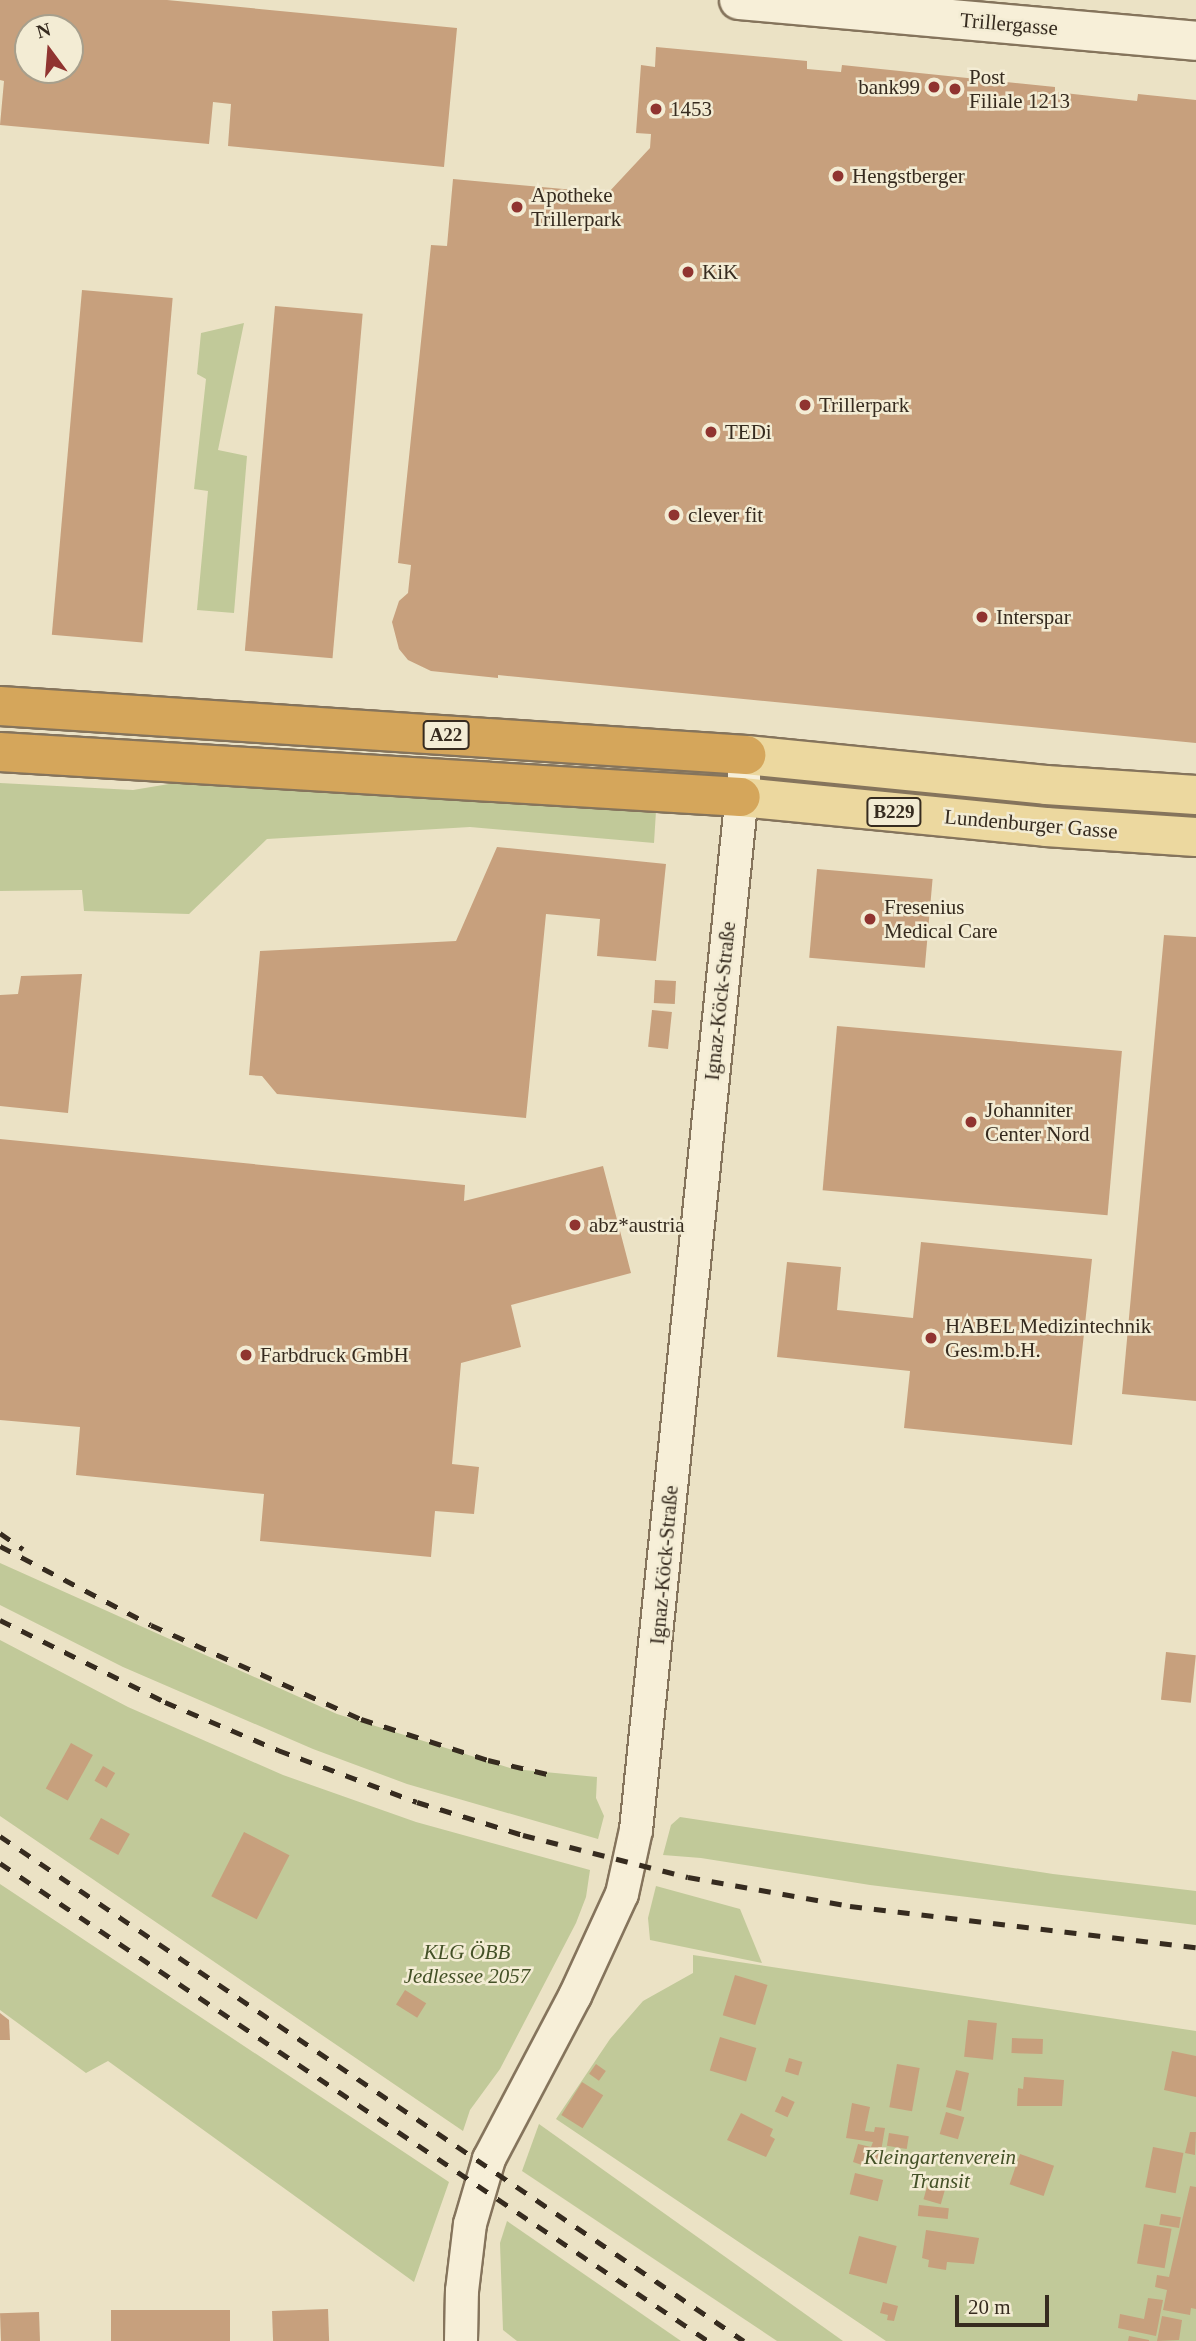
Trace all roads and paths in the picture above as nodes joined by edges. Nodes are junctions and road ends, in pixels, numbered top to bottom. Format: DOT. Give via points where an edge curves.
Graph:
graph roads {
  1 [pos="739,0"];
  2 [pos="1196,41"];
  3 [pos="0,706"];
  4 [pos="0,752"];
  5 [pos="746,755"];
  6 [pos="1196,795"];
  7 [pos="741,797"];
  8 [pos="1196,837"];
  9 [pos="461,2341"];
  1 -- 2 [label="street, Trillergasse"];
  3 -- 5 [label="highway, A22"];
  4 -- 7 [label="highway, A22"];
  5 -- 6 [label="main road, Lundenburger Gasse / B229"];
  5 -- 7 [label="street, Ignaz-Köck-Straße"];
  7 -- 8 [label="main road, Lundenburger Gasse / B229"];
  7 -- 9 [label="street, Ignaz-Köck-Straße" via="636,1830 622,1894 575,1996 489,2159 470,2224"];
}
